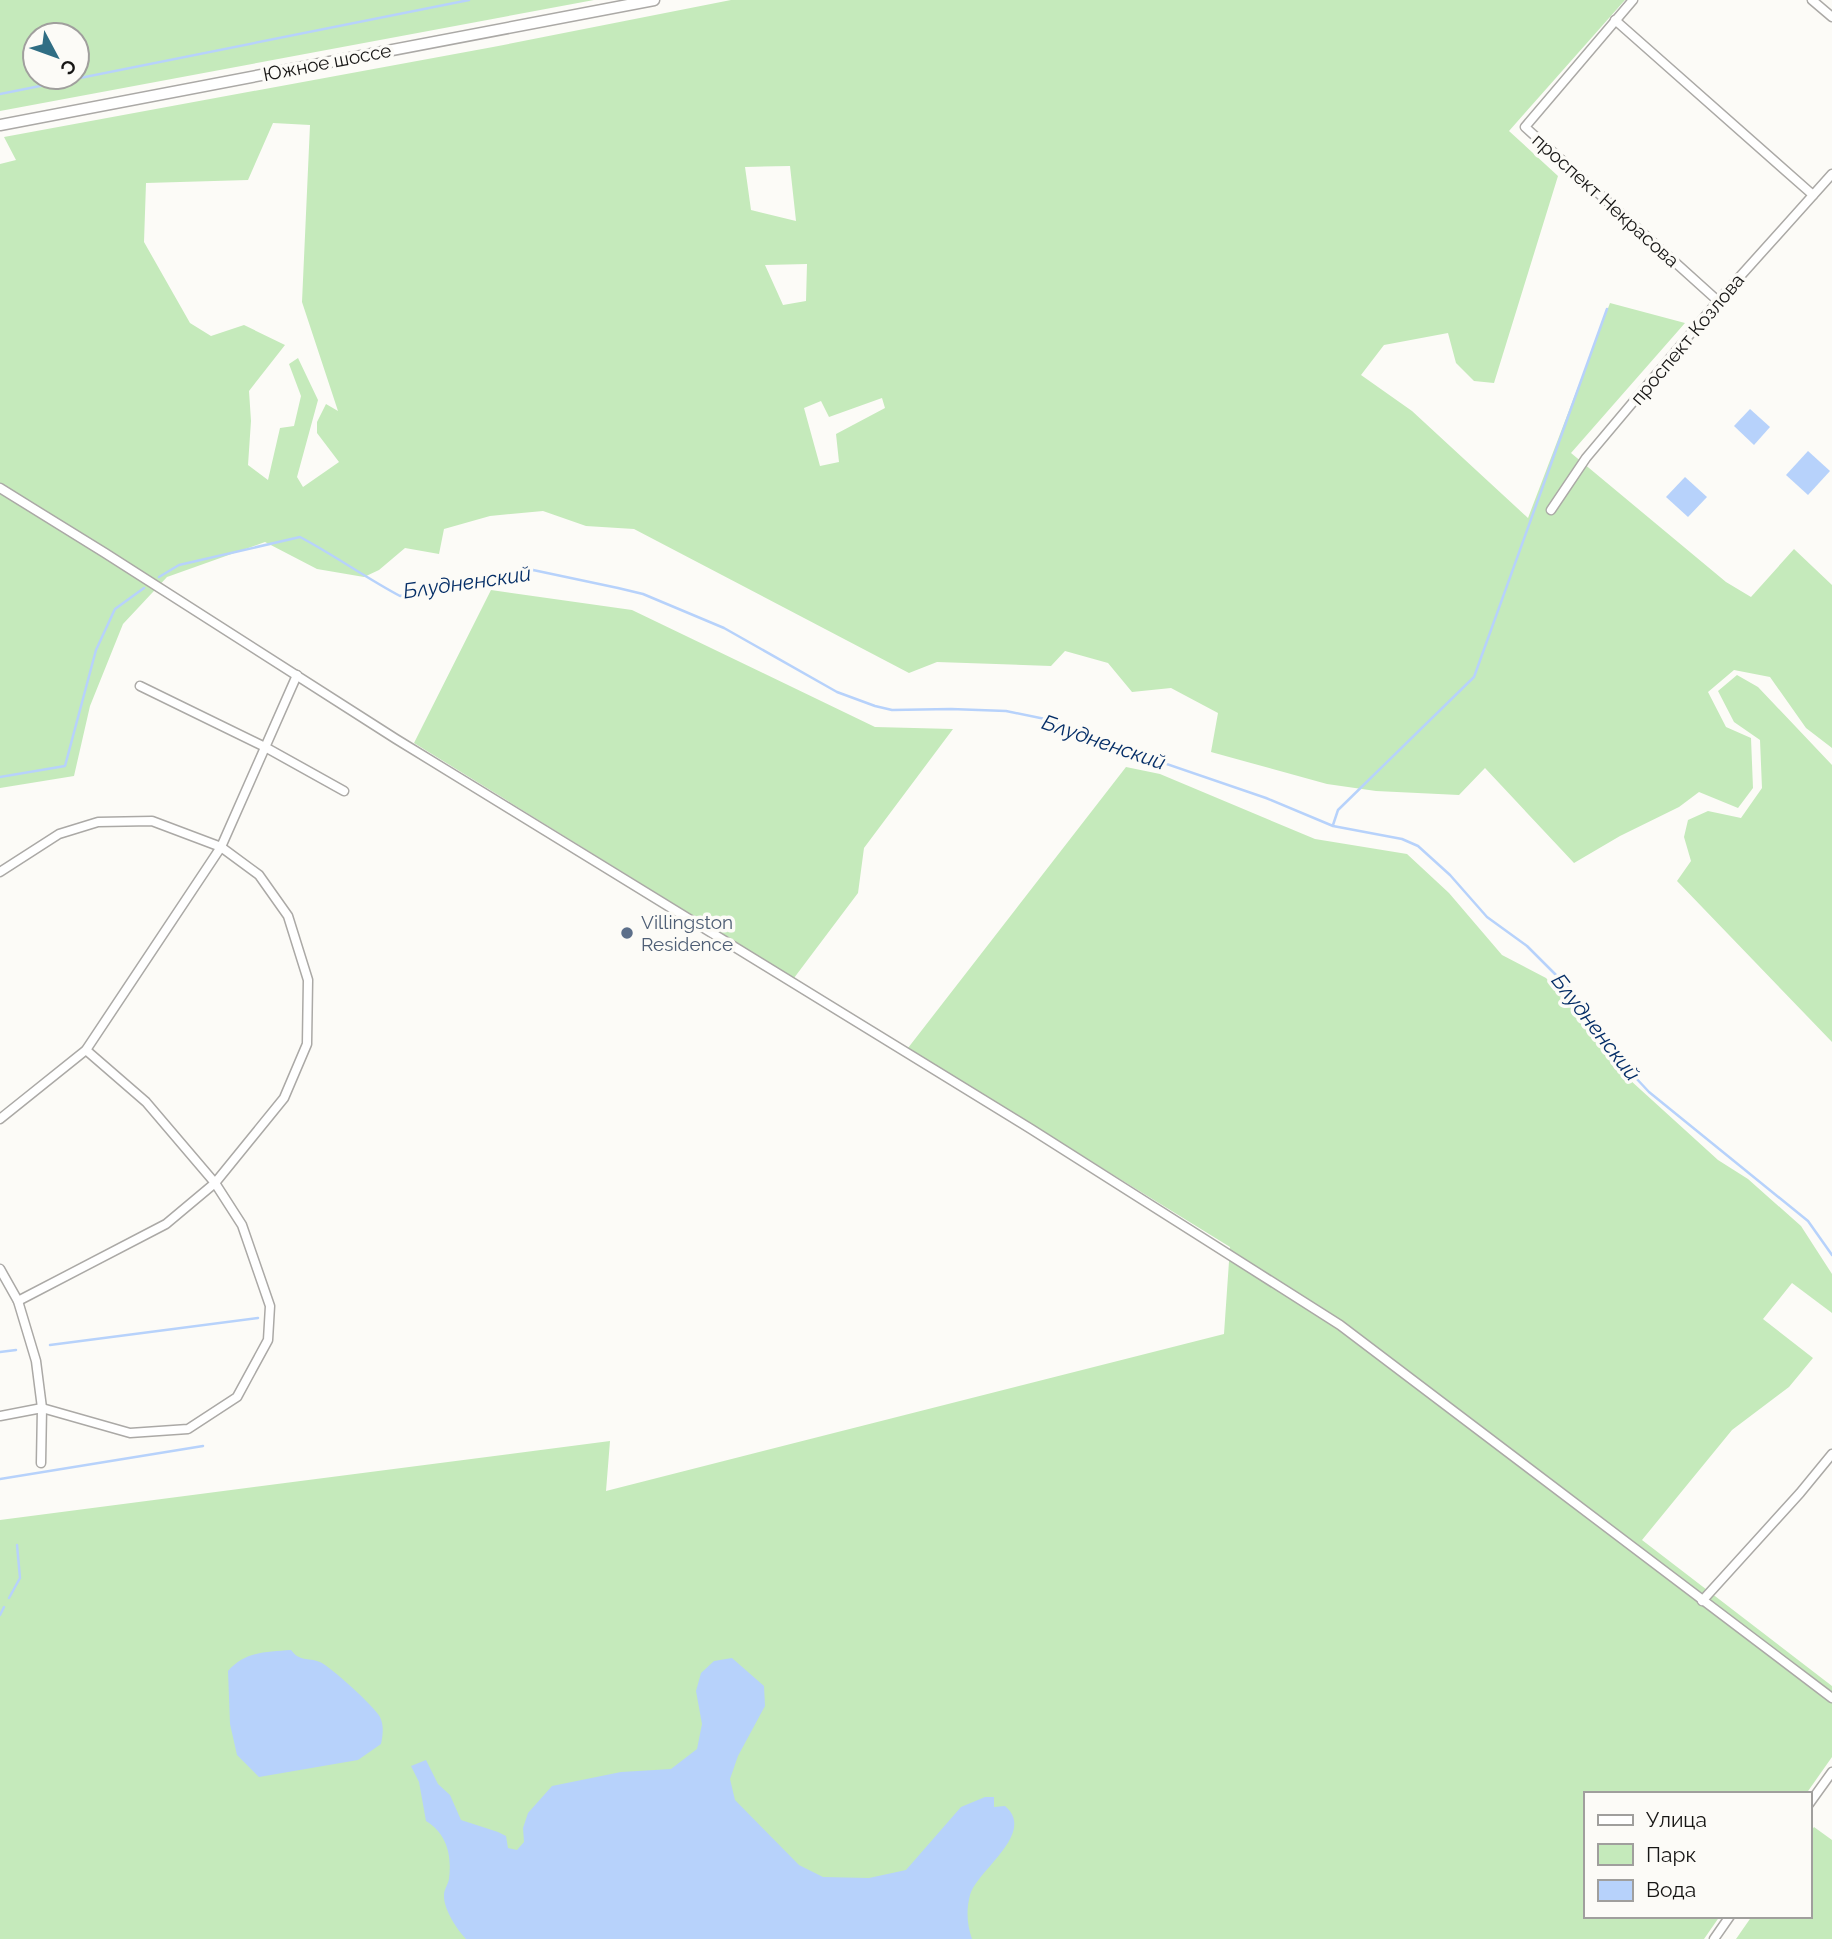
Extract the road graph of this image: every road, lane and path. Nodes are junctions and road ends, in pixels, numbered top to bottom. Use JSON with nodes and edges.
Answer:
{"nodes":[{"id":1,"x":654,"y":0,"type":"edge"},
{"id":2,"x":1633,"y":0,"type":"edge"},
{"id":3,"x":1812,"y":0,"type":"edge"},
{"id":4,"x":1832,"y":17,"type":"edge"},
{"id":5,"x":1615,"y":20,"type":"junction"},
{"id":6,"x":0,"y":125,"type":"edge"},
{"id":7,"x":1832,"y":174,"type":"edge"},
{"id":8,"x":1813,"y":195,"type":"junction"},
{"id":9,"x":1718,"y":301,"type":"junction"},
{"id":10,"x":0,"y":488,"type":"edge"},
{"id":11,"x":1551,"y":510,"type":"dead end"},
{"id":12,"x":297,"y":675,"type":"junction"},
{"id":13,"x":140,"y":685,"type":"dead end"},
{"id":14,"x":265,"y":747,"type":"junction"},
{"id":15,"x":344,"y":791,"type":"dead end"},
{"id":16,"x":221,"y":847,"type":"junction"},
{"id":17,"x":0,"y":872,"type":"edge"},
{"id":18,"x":86,"y":1050,"type":"junction"},
{"id":19,"x":0,"y":1119,"type":"edge"},
{"id":20,"x":215,"y":1183,"type":"junction"},
{"id":21,"x":0,"y":1269,"type":"edge"},
{"id":22,"x":18,"y":1301,"type":"junction"},
{"id":23,"x":42,"y":1408,"type":"junction"},
{"id":24,"x":0,"y":1416,"type":"edge"},
{"id":25,"x":1832,"y":1454,"type":"edge"},
{"id":26,"x":41,"y":1463,"type":"dead end"},
{"id":27,"x":1702,"y":1601,"type":"junction"},
{"id":28,"x":1832,"y":1698,"type":"edge"},
{"id":29,"x":1832,"y":1772,"type":"edge"},
{"id":30,"x":1811,"y":1801,"type":"edge"},
{"id":31,"x":1729,"y":1918,"type":"edge"},
{"id":32,"x":1714,"y":1939,"type":"edge"}],
"edges":[{"from":1,"to":6,"type":"street","name":"Южное шоссе"},
{"from":2,"to":5,"type":"street","name":"проспект Некрасова"},
{"from":3,"to":4,"type":"street"},
{"from":5,"to":8,"type":"street"},
{"from":5,"to":9,"type":"street","name":"проспект Некрасова"},
{"from":7,"to":8,"type":"street","name":"проспект Козлова"},
{"from":8,"to":9,"type":"street","name":"проспект Козлова"},
{"from":9,"to":11,"type":"street","name":"проспект Козлова"},
{"from":10,"to":12,"type":"street"},
{"from":12,"to":14,"type":"street"},
{"from":12,"to":27,"type":"street"},
{"from":13,"to":14,"type":"street"},
{"from":14,"to":15,"type":"street"},
{"from":14,"to":16,"type":"street"},
{"from":16,"to":17,"type":"street"},
{"from":16,"to":18,"type":"street"},
{"from":16,"to":20,"type":"street"},
{"from":18,"to":19,"type":"street"},
{"from":18,"to":20,"type":"street"},
{"from":20,"to":22,"type":"street"},
{"from":20,"to":23,"type":"street"},
{"from":21,"to":22,"type":"street"},
{"from":22,"to":23,"type":"street"},
{"from":23,"to":24,"type":"street"},
{"from":23,"to":26,"type":"street"},
{"from":25,"to":27,"type":"street"},
{"from":27,"to":28,"type":"street"},
{"from":29,"to":30,"type":"street"},
{"from":31,"to":32,"type":"street"}]}
